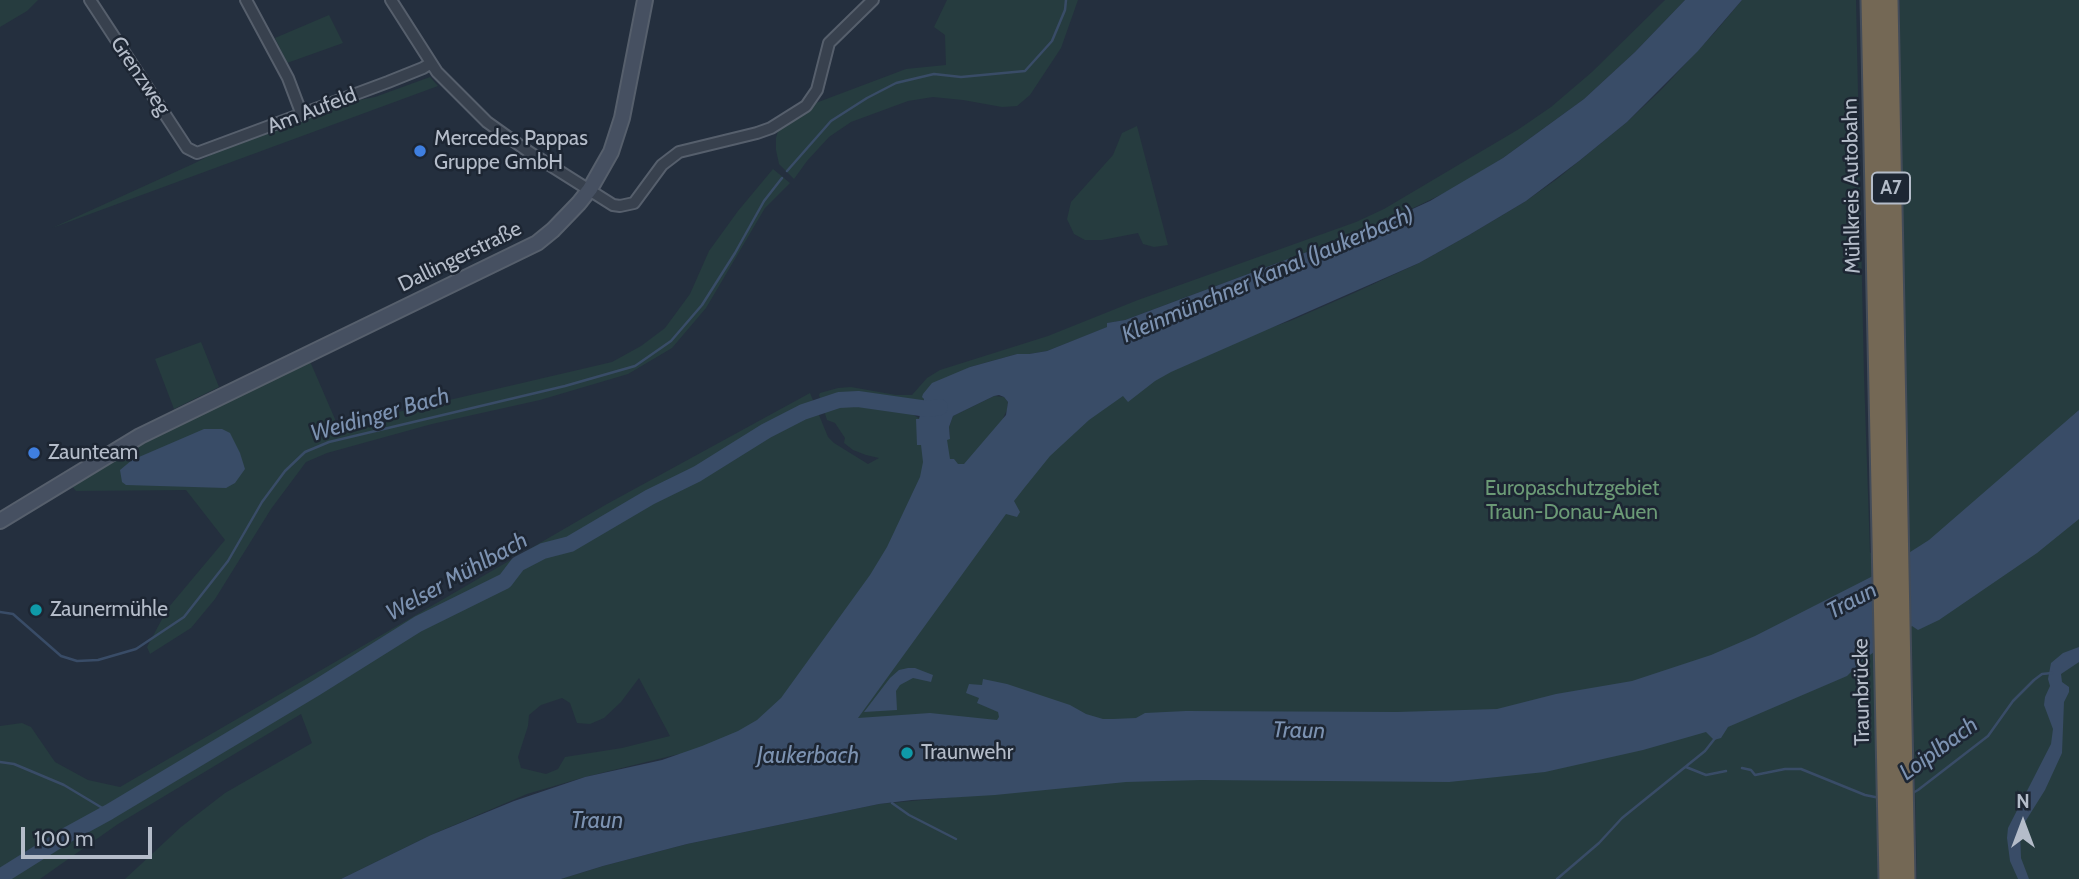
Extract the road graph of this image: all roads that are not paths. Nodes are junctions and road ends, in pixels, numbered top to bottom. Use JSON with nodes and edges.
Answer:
{"nodes":[{"id":1,"x":90,"y":0,"type":"edge"},
{"id":2,"x":246,"y":0,"type":"edge"},
{"id":3,"x":391,"y":0,"type":"edge"},
{"id":4,"x":646,"y":0,"type":"edge"},
{"id":5,"x":873,"y":0,"type":"edge"},
{"id":6,"x":1871,"y":0,"type":"edge"},
{"id":7,"x":1888,"y":0,"type":"edge"},
{"id":8,"x":431,"y":63,"type":"junction"},
{"id":9,"x":302,"y":115,"type":"junction"},
{"id":10,"x":191,"y":152,"type":"joint"},
{"id":11,"x":590,"y":189,"type":"junction"},
{"id":12,"x":1886,"y":366,"type":"junction"},
{"id":13,"x":0,"y":521,"type":"edge"},
{"id":14,"x":1897,"y":875,"type":"edge"}],
"edges":[{"from":1,"to":10,"type":"street","name":"Grenzweg"},
{"from":2,"to":9,"type":"street"},
{"from":3,"to":8,"type":"street"},
{"from":4,"to":11,"type":"street","name":"Dallingerstraße"},
{"from":5,"to":11,"type":"street"},
{"from":6,"to":12,"type":"highway","name":"Mühlkreis Autobahn","number":"A7"},
{"from":7,"to":12,"type":"highway","name":"Mühlkreis Autobahn","number":"A7"},
{"from":8,"to":9,"type":"street","name":"Am Aufeld"},
{"from":8,"to":11,"type":"street"},
{"from":9,"to":10,"type":"street","name":"Am Aufeld"},
{"from":11,"to":13,"type":"street","name":"Dallingerstraße"},
{"from":12,"to":14,"type":"highway","name":"Traunbrücke","number":"A7"}]}
